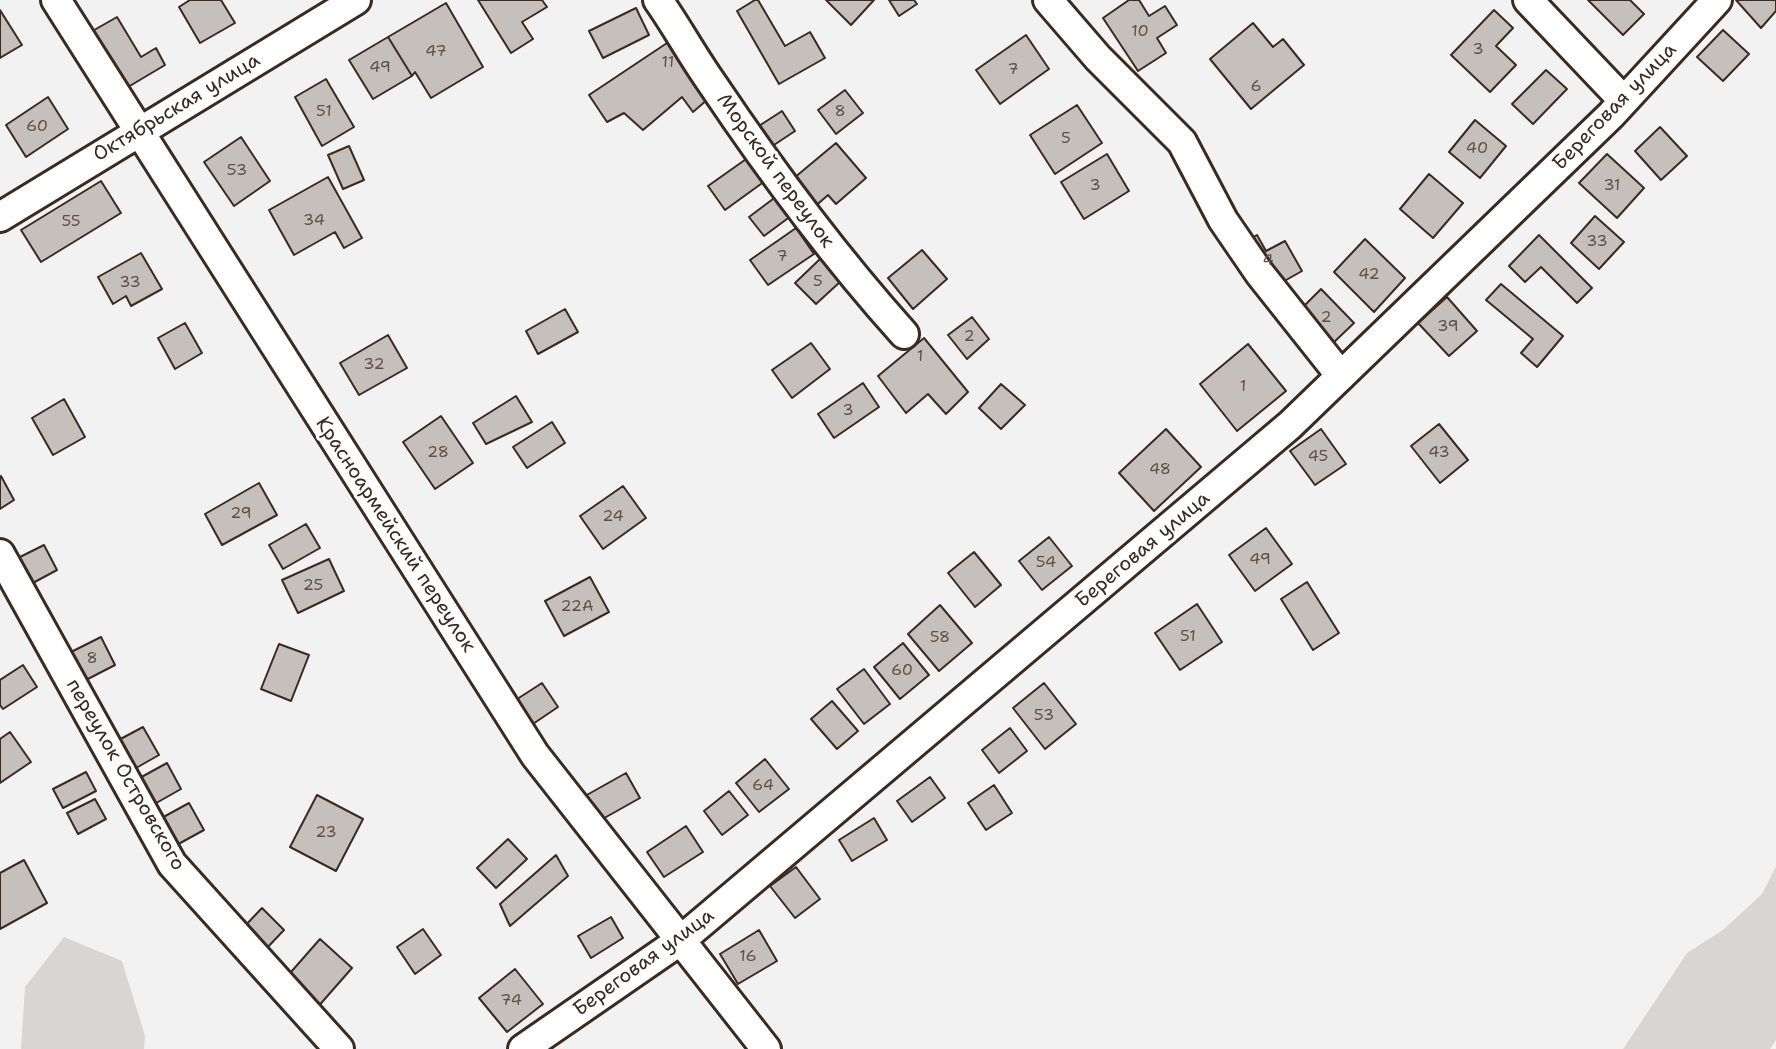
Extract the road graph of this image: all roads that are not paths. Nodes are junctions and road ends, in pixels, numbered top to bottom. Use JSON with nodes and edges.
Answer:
{"nodes":[{"id":1,"x":56,"y":0,"type":"edge"},
{"id":2,"x":356,"y":0,"type":"edge"},
{"id":3,"x":658,"y":0,"type":"edge"},
{"id":4,"x":1048,"y":0,"type":"edge"},
{"id":5,"x":1528,"y":0,"type":"edge"},
{"id":6,"x":1717,"y":0,"type":"edge"},
{"id":7,"x":1624,"y":101,"type":"junction"},
{"id":8,"x":138,"y":132,"type":"junction"},
{"id":9,"x":0,"y":217,"type":"edge"},
{"id":10,"x":904,"y":334,"type":"dead end"},
{"id":11,"x":1341,"y":376,"type":"junction"},
{"id":12,"x":0,"y":554,"type":"edge"},
{"id":13,"x":681,"y":940,"type":"junction"},
{"id":14,"x":339,"y":1049,"type":"edge"},
{"id":15,"x":523,"y":1049,"type":"edge"},
{"id":16,"x":766,"y":1049,"type":"edge"}],
"edges":[{"from":1,"to":8,"type":"street","name":"Красноармейский переулок"},
{"from":2,"to":8,"type":"street","name":"Октябрьская улица"},
{"from":3,"to":10,"type":"street","name":"Морской переулок"},
{"from":4,"to":11,"type":"street"},
{"from":5,"to":7,"type":"street"},
{"from":6,"to":7,"type":"street","name":"Береговая улица"},
{"from":7,"to":11,"type":"street","name":"Береговая улица"},
{"from":8,"to":9,"type":"street","name":"Октябрьская улица"},
{"from":8,"to":13,"type":"street","name":"Красноармейский переулок"},
{"from":11,"to":13,"type":"street","name":"Береговая улица"},
{"from":12,"to":14,"type":"street","name":"переулок Островского"},
{"from":13,"to":15,"type":"street","name":"Береговая улица"},
{"from":13,"to":16,"type":"street","name":"Красноармейский переулок"}]}
